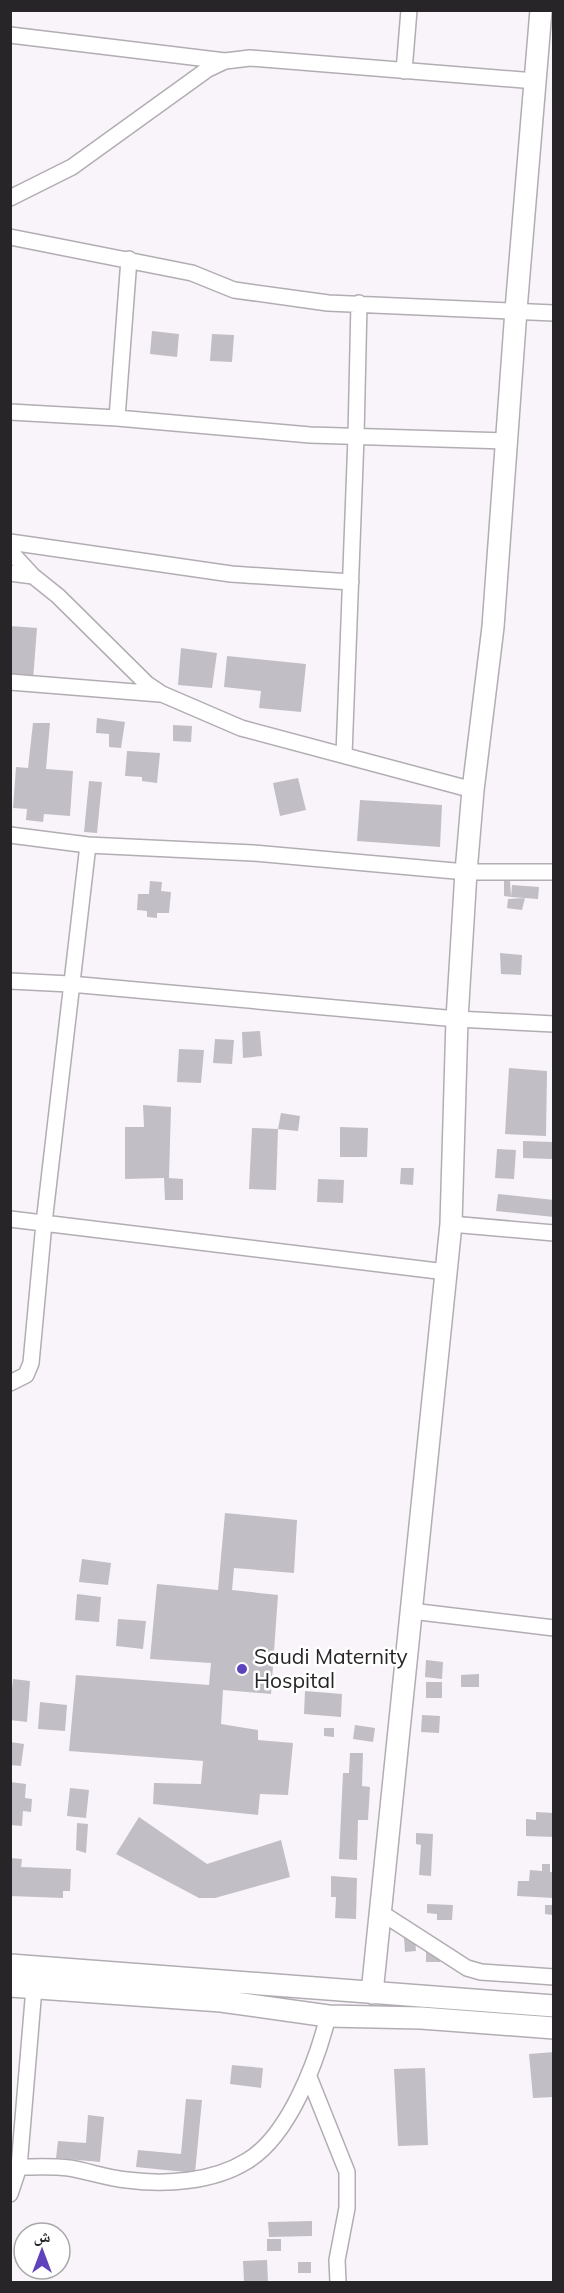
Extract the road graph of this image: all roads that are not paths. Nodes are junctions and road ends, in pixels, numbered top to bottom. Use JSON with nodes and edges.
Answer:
{"nodes":[{"id":1,"x":409,"y":10,"type":"edge"},
{"id":2,"x":541,"y":10,"type":"edge"},
{"id":3,"x":10,"y":35,"type":"edge"},
{"id":4,"x":225,"y":61,"type":"junction"},
{"id":5,"x":404,"y":71,"type":"junction"},
{"id":6,"x":535,"y":81,"type":"junction"},
{"id":7,"x":10,"y":198,"type":"edge"},
{"id":8,"x":10,"y":237,"type":"edge"},
{"id":9,"x":129,"y":259,"type":"junction"},
{"id":10,"x":359,"y":303,"type":"junction"},
{"id":11,"x":516,"y":310,"type":"junction"},
{"id":12,"x":554,"y":313,"type":"edge"},
{"id":13,"x":10,"y":412,"type":"edge"},
{"id":14,"x":117,"y":418,"type":"junction"},
{"id":15,"x":356,"y":437,"type":"junction"},
{"id":16,"x":506,"y":441,"type":"junction"},
{"id":17,"x":10,"y":542,"type":"edge"},
{"id":18,"x":10,"y":551,"type":"edge"},
{"id":19,"x":10,"y":573,"type":"edge"},
{"id":20,"x":33,"y":576,"type":"junction"},
{"id":21,"x":351,"y":582,"type":"junction"},
{"id":22,"x":10,"y":682,"type":"edge"},
{"id":23,"x":162,"y":694,"type":"junction"},
{"id":24,"x":344,"y":755,"type":"junction"},
{"id":25,"x":473,"y":790,"type":"junction"},
{"id":26,"x":10,"y":835,"type":"edge"},
{"id":27,"x":88,"y":845,"type":"junction"},
{"id":28,"x":466,"y":872,"type":"junction"},
{"id":29,"x":554,"y":872,"type":"edge"},
{"id":30,"x":10,"y":981,"type":"edge"},
{"id":31,"x":70,"y":984,"type":"junction"},
{"id":32,"x":457,"y":1019,"type":"junction"},
{"id":33,"x":554,"y":1024,"type":"edge"},
{"id":34,"x":10,"y":1219,"type":"edge"},
{"id":35,"x":44,"y":1222,"type":"junction"},
{"id":36,"x":451,"y":1224,"type":"junction"},
{"id":37,"x":554,"y":1233,"type":"edge"},
{"id":38,"x":446,"y":1272,"type":"junction"},
{"id":39,"x":10,"y":1383,"type":"edge"},
{"id":40,"x":411,"y":1611,"type":"junction"},
{"id":41,"x":554,"y":1628,"type":"edge"},
{"id":42,"x":380,"y":1912,"type":"junction"},
{"id":43,"x":10,"y":1965,"type":"edge"},
{"id":44,"x":554,"y":1977,"type":"edge"},
{"id":45,"x":10,"y":1986,"type":"edge"},
{"id":46,"x":34,"y":1988,"type":"junction"},
{"id":47,"x":222,"y":1991,"type":"junction"},
{"id":48,"x":372,"y":1993,"type":"junction"},
{"id":49,"x":554,"y":2006,"type":"edge"},
{"id":50,"x":328,"y":2016,"type":"junction"},
{"id":51,"x":554,"y":2028,"type":"edge"},
{"id":52,"x":309,"y":2077,"type":"junction"},
{"id":53,"x":19,"y":2167,"type":"junction"},
{"id":54,"x":10,"y":2194,"type":"edge"},
{"id":55,"x":338,"y":2283,"type":"edge"}],
"edges":[{"from":1,"to":5,"type":"street"},
{"from":2,"to":6,"type":"street"},
{"from":3,"to":4,"type":"street"},
{"from":4,"to":5,"type":"street"},
{"from":4,"to":7,"type":"street"},
{"from":5,"to":6,"type":"street"},
{"from":6,"to":11,"type":"street"},
{"from":8,"to":9,"type":"street"},
{"from":9,"to":10,"type":"street"},
{"from":9,"to":14,"type":"street"},
{"from":10,"to":11,"type":"street"},
{"from":10,"to":15,"type":"street"},
{"from":11,"to":12,"type":"street"},
{"from":11,"to":16,"type":"street"},
{"from":13,"to":14,"type":"street"},
{"from":14,"to":15,"type":"street"},
{"from":15,"to":16,"type":"street"},
{"from":15,"to":21,"type":"street"},
{"from":16,"to":25,"type":"street"},
{"from":17,"to":21,"type":"street"},
{"from":18,"to":20,"type":"street"},
{"from":19,"to":20,"type":"street"},
{"from":20,"to":23,"type":"street"},
{"from":21,"to":24,"type":"street"},
{"from":22,"to":23,"type":"street"},
{"from":23,"to":24,"type":"street"},
{"from":24,"to":25,"type":"street"},
{"from":25,"to":28,"type":"street"},
{"from":26,"to":27,"type":"street"},
{"from":27,"to":28,"type":"street"},
{"from":27,"to":31,"type":"street"},
{"from":28,"to":29,"type":"street"},
{"from":28,"to":32,"type":"street"},
{"from":30,"to":31,"type":"street"},
{"from":31,"to":32,"type":"street"},
{"from":31,"to":35,"type":"street"},
{"from":32,"to":33,"type":"street"},
{"from":32,"to":36,"type":"street"},
{"from":34,"to":35,"type":"street"},
{"from":35,"to":38,"type":"street"},
{"from":35,"to":39,"type":"street"},
{"from":36,"to":37,"type":"street"},
{"from":36,"to":38,"type":"street"},
{"from":38,"to":40,"type":"street"},
{"from":40,"to":41,"type":"street"},
{"from":40,"to":42,"type":"street"},
{"from":42,"to":44,"type":"street"},
{"from":42,"to":48,"type":"street"},
{"from":43,"to":47,"type":"street"},
{"from":45,"to":46,"type":"street"},
{"from":46,"to":47,"type":"street"},
{"from":46,"to":53,"type":"street"},
{"from":47,"to":48,"type":"street"},
{"from":47,"to":50,"type":"street"},
{"from":48,"to":49,"type":"street"},
{"from":50,"to":51,"type":"street"},
{"from":50,"to":52,"type":"street"},
{"from":52,"to":53,"type":"street"},
{"from":52,"to":55,"type":"street"},
{"from":53,"to":54,"type":"street"}]}
